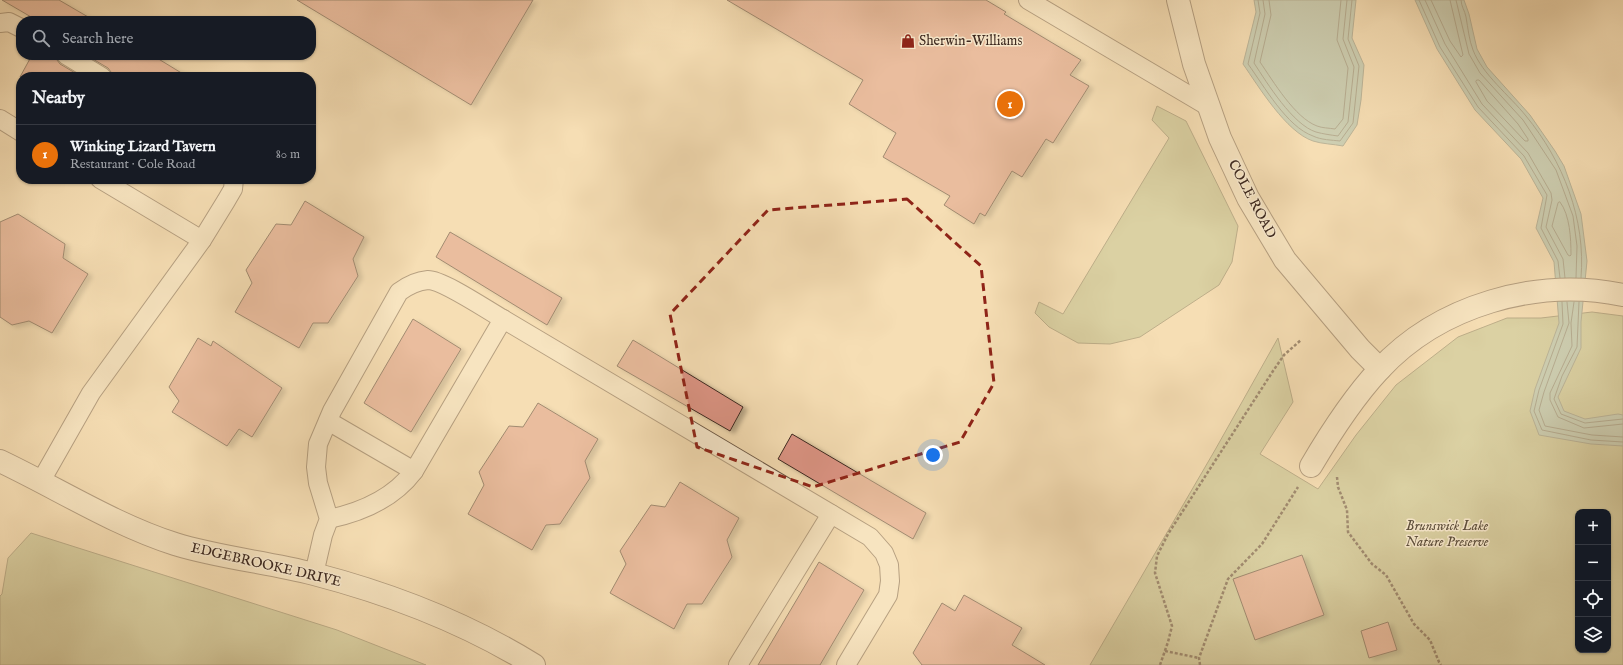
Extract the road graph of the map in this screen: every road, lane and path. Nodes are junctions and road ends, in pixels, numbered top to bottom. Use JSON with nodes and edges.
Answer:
{"nodes":[{"id":1,"x":1028,"y":0,"type":"edge"},
{"id":2,"x":1178,"y":0,"type":"edge"},
{"id":3,"x":0,"y":23,"type":"edge"},
{"id":4,"x":16,"y":26,"type":"edge"},
{"id":5,"x":74,"y":60,"type":"edge"},
{"id":6,"x":94,"y":72,"type":"edge"},
{"id":7,"x":1209,"y":107,"type":"junction"},
{"id":8,"x":0,"y":119,"type":"edge"},
{"id":9,"x":16,"y":129,"type":"edge"},
{"id":10,"x":108,"y":184,"type":"edge"},
{"id":11,"x":234,"y":184,"type":"edge"},
{"id":12,"x":202,"y":240,"type":"junction"},
{"id":13,"x":1623,"y":295,"type":"edge"},
{"id":14,"x":502,"y":319,"type":"junction"},
{"id":15,"x":1301,"y":340,"type":"dead end"},
{"id":16,"x":1380,"y":369,"type":"junction"},
{"id":17,"x":328,"y":421,"type":"junction"},
{"id":18,"x":0,"y":461,"type":"edge"},
{"id":19,"x":1311,"y":466,"type":"junction"},
{"id":20,"x":414,"y":471,"type":"junction"},
{"id":21,"x":41,"y":481,"type":"junction"},
{"id":22,"x":831,"y":514,"type":"junction"},
{"id":23,"x":329,"y":519,"type":"junction"},
{"id":24,"x":314,"y":574,"type":"junction"},
{"id":25,"x":1165,"y":651,"type":"junction"},
{"id":26,"x":1199,"y":658,"type":"junction"},
{"id":27,"x":534,"y":665,"type":"edge"},
{"id":28,"x":738,"y":665,"type":"edge"},
{"id":29,"x":846,"y":665,"type":"edge"},
{"id":30,"x":1160,"y":665,"type":"edge"},
{"id":31,"x":1200,"y":665,"type":"edge"},
{"id":32,"x":1441,"y":665,"type":"edge"}],
"edges":[{"from":1,"to":7,"type":"lane"},
{"from":2,"to":7,"type":"street","name":"COLE ROAD"},
{"from":3,"to":4,"type":"lane"},
{"from":5,"to":6,"type":"lane"},
{"from":7,"to":16,"type":"street","name":"COLE ROAD"},
{"from":8,"to":9,"type":"lane"},
{"from":10,"to":12,"type":"lane"},
{"from":11,"to":12,"type":"lane"},
{"from":12,"to":21,"type":"lane"},
{"from":13,"to":16,"type":"street"},
{"from":14,"to":17,"type":"lane"},
{"from":14,"to":20,"type":"lane"},
{"from":14,"to":22,"type":"lane"},
{"from":15,"to":25,"type":"path"},
{"from":16,"to":19,"type":"street"},
{"from":17,"to":20,"type":"lane"},
{"from":17,"to":23,"type":"lane"},
{"from":18,"to":21,"type":"street","name":"EDGEBROOKE DRIVE"},
{"from":19,"to":26,"type":"path"},
{"from":19,"to":32,"type":"path"},
{"from":20,"to":23,"type":"lane"},
{"from":21,"to":24,"type":"street","name":"EDGEBROOKE DRIVE"},
{"from":22,"to":28,"type":"lane"},
{"from":22,"to":29,"type":"lane"},
{"from":23,"to":24,"type":"lane"},
{"from":24,"to":27,"type":"street","name":"EDGEBROOKE DRIVE"},
{"from":25,"to":26,"type":"path"},
{"from":25,"to":30,"type":"path"},
{"from":26,"to":31,"type":"path"}]}
